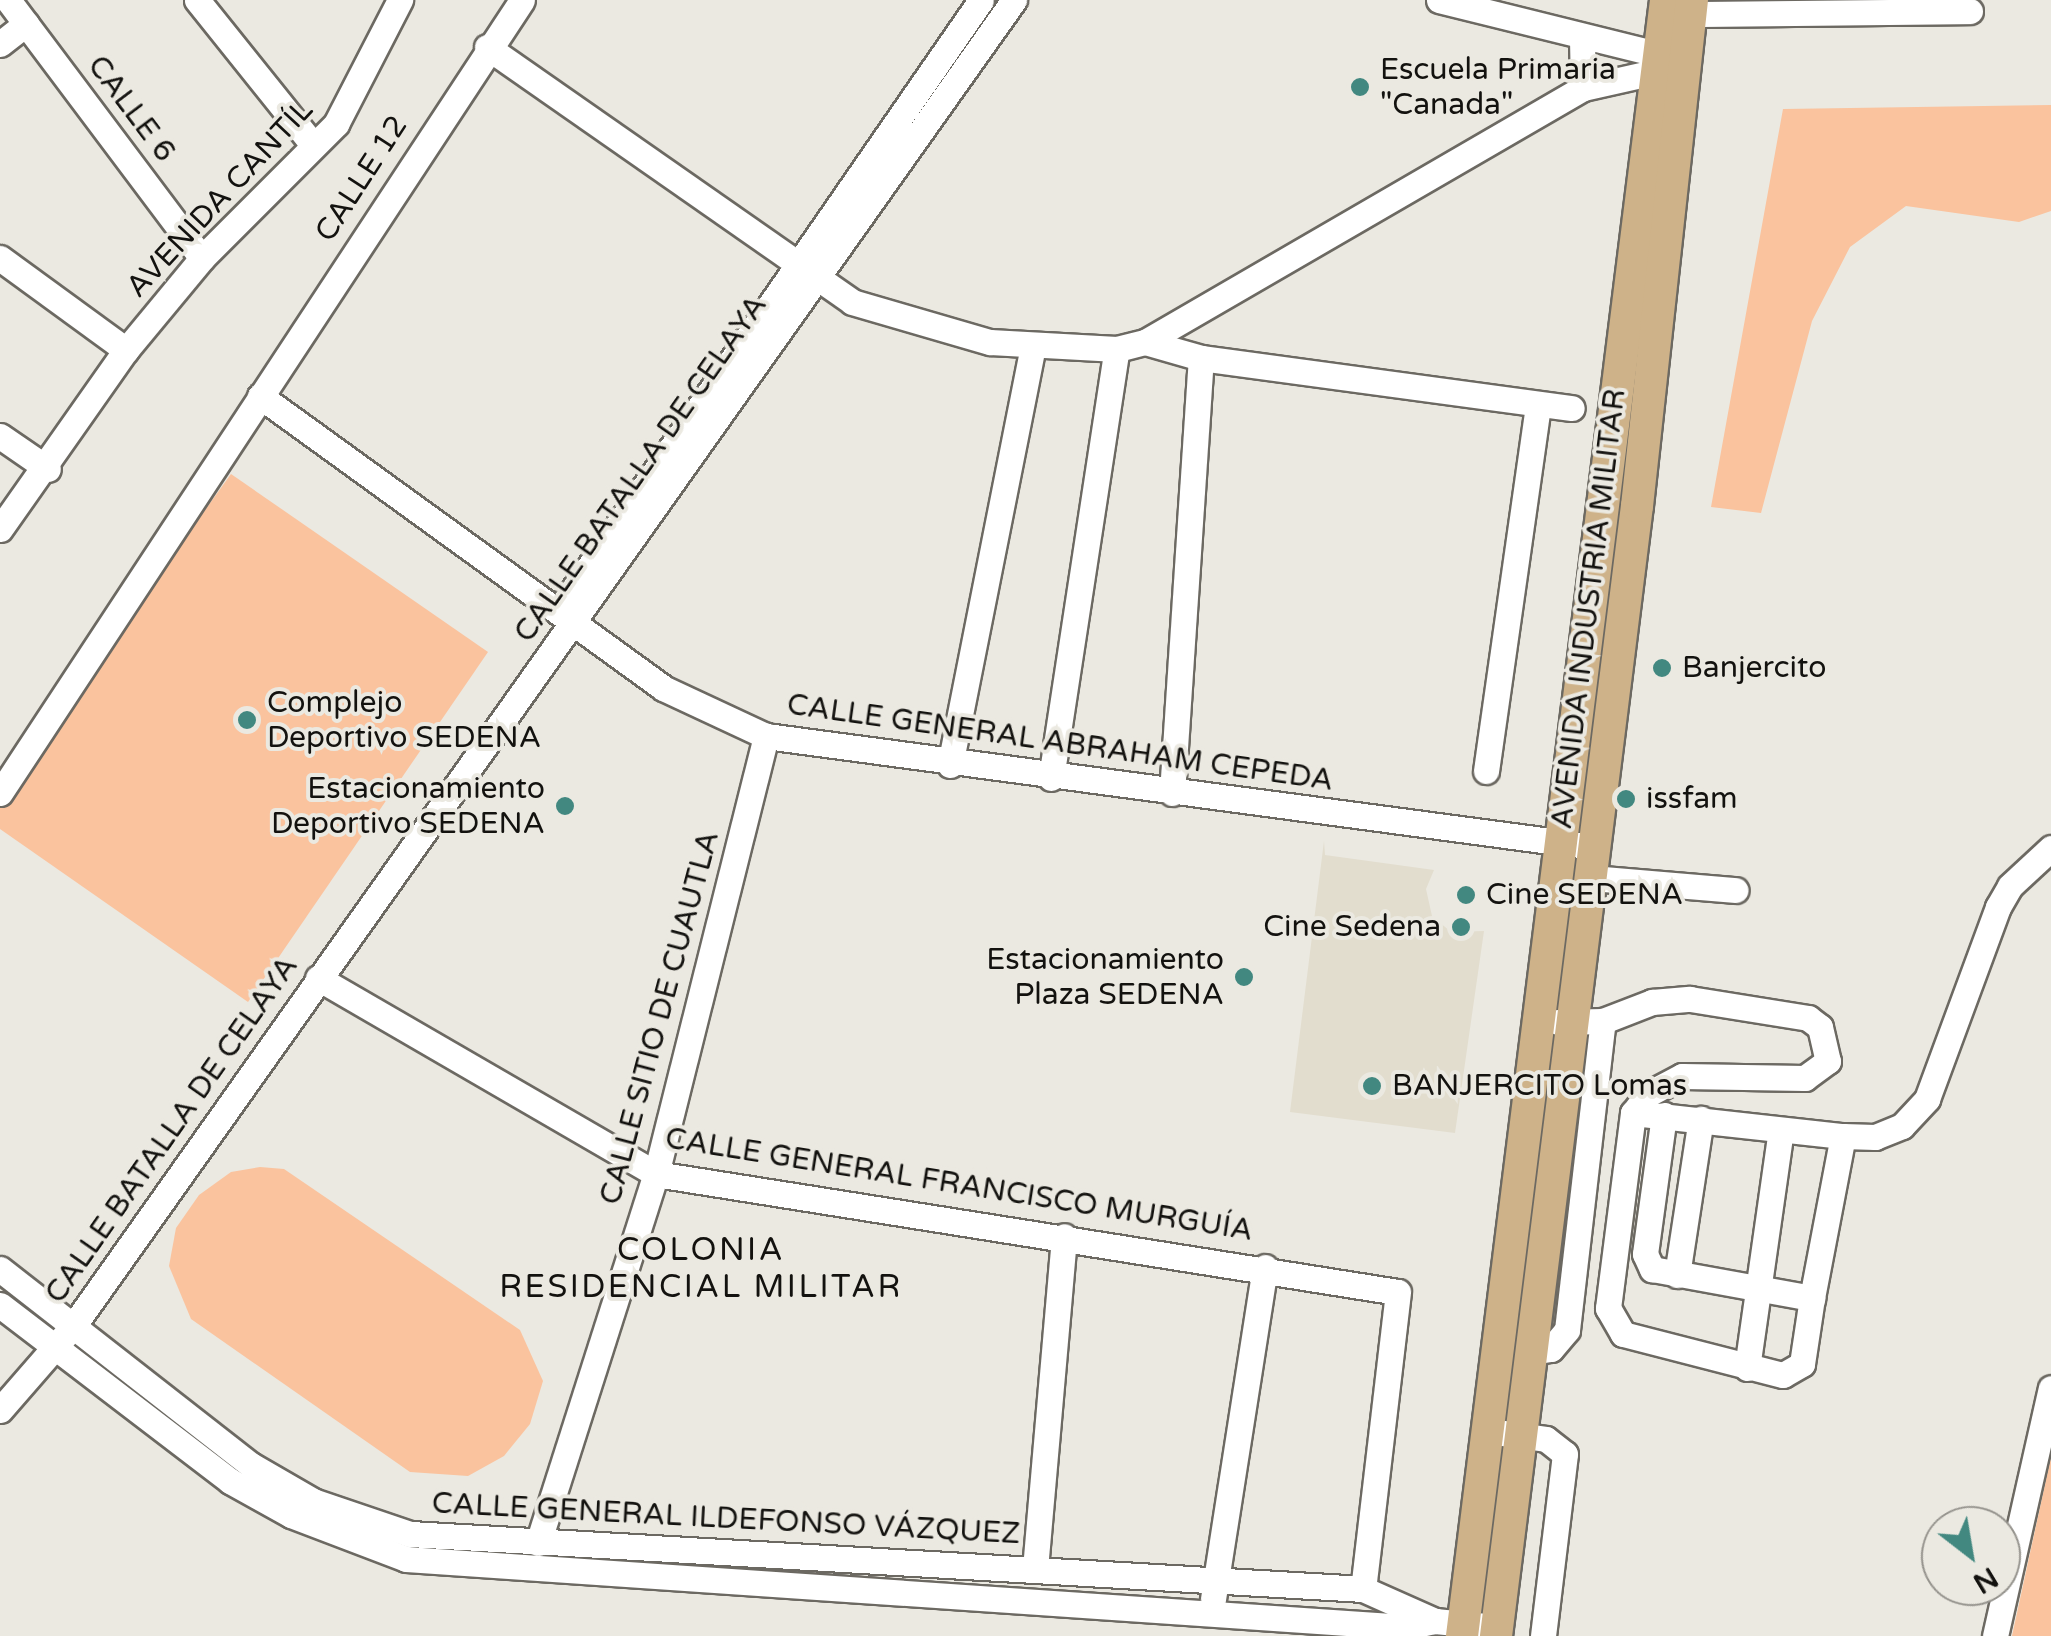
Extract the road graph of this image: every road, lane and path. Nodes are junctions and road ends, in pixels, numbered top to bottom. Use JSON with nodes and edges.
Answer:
{"nodes":[{"id":1,"x":8,"y":0,"type":"edge"},
{"id":2,"x":197,"y":0,"type":"edge"},
{"id":3,"x":522,"y":0,"type":"edge"},
{"id":4,"x":981,"y":0,"type":"edge"},
{"id":5,"x":1014,"y":0,"type":"edge"},
{"id":6,"x":1439,"y":0,"type":"edge"},
{"id":7,"x":390,"y":5,"type":"edge"},
{"id":8,"x":1683,"y":5,"type":"edge"},
{"id":9,"x":1884,"y":6,"type":"edge"},
{"id":10,"x":1970,"y":10,"type":"dead end"},
{"id":11,"x":26,"y":24,"type":"junction"},
{"id":12,"x":1591,"y":41,"type":"junction"},
{"id":13,"x":0,"y":44,"type":"edge"},
{"id":14,"x":487,"y":47,"type":"junction"},
{"id":15,"x":1654,"y":64,"type":"junction"},
{"id":16,"x":1688,"y":68,"type":"junction"},
{"id":17,"x":1583,"y":88,"type":"junction"},
{"id":18,"x":313,"y":146,"type":"junction"},
{"id":19,"x":0,"y":258,"type":"edge"},
{"id":20,"x":202,"y":258,"type":"junction"},
{"id":21,"x":808,"y":271,"type":"junction"},
{"id":22,"x":1145,"y":342,"type":"junction"},
{"id":23,"x":1033,"y":346,"type":"junction"},
{"id":24,"x":1117,"y":349,"type":"junction"},
{"id":25,"x":126,"y":350,"type":"junction"},
{"id":26,"x":1202,"y":358,"type":"junction"},
{"id":27,"x":260,"y":396,"type":"junction"},
{"id":28,"x":1538,"y":405,"type":"junction"},
{"id":29,"x":1572,"y":408,"type":"dead end"},
{"id":30,"x":0,"y":436,"type":"edge"},
{"id":31,"x":48,"y":469,"type":"junction"},
{"id":32,"x":0,"y":529,"type":"edge"},
{"id":33,"x":564,"y":619,"type":"junction"},
{"id":34,"x":766,"y":736,"type":"junction"},
{"id":35,"x":950,"y":765,"type":"junction"},
{"id":36,"x":1486,"y":771,"type":"dead end"},
{"id":37,"x":1051,"y":778,"type":"junction"},
{"id":38,"x":0,"y":793,"type":"edge"},
{"id":39,"x":1172,"y":793,"type":"junction"},
{"id":40,"x":1560,"y":843,"type":"junction"},
{"id":41,"x":2051,"y":848,"type":"edge"},
{"id":42,"x":1594,"y":862,"type":"junction"},
{"id":43,"x":1736,"y":890,"type":"dead end"},
{"id":44,"x":318,"y":978,"type":"junction"},
{"id":45,"x":1538,"y":1020,"type":"junction"},
{"id":46,"x":1589,"y":1022,"type":"junction"},
{"id":47,"x":1633,"y":1113,"type":"junction"},
{"id":48,"x":1664,"y":1115,"type":"junction"},
{"id":49,"x":1701,"y":1119,"type":"junction"},
{"id":50,"x":1782,"y":1130,"type":"junction"},
{"id":51,"x":1843,"y":1136,"type":"junction"},
{"id":52,"x":656,"y":1174,"type":"junction"},
{"id":53,"x":1064,"y":1236,"type":"junction"},
{"id":54,"x":1265,"y":1267,"type":"junction"},
{"id":55,"x":0,"y":1269,"type":"edge"},
{"id":56,"x":1676,"y":1274,"type":"junction"},
{"id":57,"x":1756,"y":1288,"type":"junction"},
{"id":58,"x":1812,"y":1298,"type":"junction"},
{"id":59,"x":0,"y":1305,"type":"edge"},
{"id":60,"x":69,"y":1320,"type":"junction"},
{"id":61,"x":51,"y":1341,"type":"junction"},
{"id":62,"x":1747,"y":1368,"type":"junction"},
{"id":63,"x":0,"y":1386,"type":"edge"},
{"id":64,"x":2051,"y":1388,"type":"edge"},
{"id":65,"x":0,"y":1410,"type":"edge"},
{"id":66,"x":1488,"y":1432,"type":"junction"},
{"id":67,"x":1521,"y":1435,"type":"junction"},
{"id":68,"x":538,"y":1543,"type":"junction"},
{"id":69,"x":1035,"y":1569,"type":"junction"},
{"id":70,"x":1216,"y":1582,"type":"junction"},
{"id":71,"x":1363,"y":1589,"type":"junction"},
{"id":72,"x":1210,"y":1613,"type":"junction"},
{"id":73,"x":1406,"y":1616,"type":"junction"},
{"id":74,"x":1453,"y":1627,"type":"edge"},
{"id":75,"x":1496,"y":1632,"type":"edge"},
{"id":76,"x":1543,"y":1636,"type":"edge"},
{"id":77,"x":1995,"y":1636,"type":"edge"}],
"edges":[{"from":1,"to":11,"type":"street","name":"CALLE 6"},
{"from":2,"to":18,"type":"street"},
{"from":3,"to":14,"type":"street","name":"CALLE 12"},
{"from":4,"to":21,"type":"street","name":"CALLE BATALLA DE CELAYA"},
{"from":5,"to":21,"type":"street","name":"CALLE BATALLA DE CELAYA"},
{"from":6,"to":12,"type":"street"},
{"from":7,"to":18,"type":"street","name":"AVENIDA CANTÍL"},
{"from":8,"to":9,"type":"street"},
{"from":8,"to":15,"type":"main road","name":"AVENIDA INDUSTRIA MILITAR"},
{"from":8,"to":16,"type":"main road","name":"AVENIDA INDUSTRIA MILITAR"},
{"from":9,"to":10,"type":"street"},
{"from":11,"to":13,"type":"street"},
{"from":11,"to":20,"type":"street","name":"CALLE 6"},
{"from":12,"to":15,"type":"street"},
{"from":12,"to":17,"type":"street"},
{"from":14,"to":21,"type":"street"},
{"from":14,"to":27,"type":"street","name":"CALLE 12"},
{"from":15,"to":16,"type":"street"},
{"from":15,"to":17,"type":"street"},
{"from":15,"to":40,"type":"main road","name":"AVENIDA INDUSTRIA MILITAR"},
{"from":16,"to":42,"type":"main road","name":"AVENIDA INDUSTRIA MILITAR"},
{"from":17,"to":22,"type":"street"},
{"from":18,"to":20,"type":"street","name":"AVENIDA CANTÍL"},
{"from":19,"to":25,"type":"street"},
{"from":20,"to":25,"type":"street","name":"AVENIDA CANTÍL"},
{"from":21,"to":23,"type":"street"},
{"from":21,"to":33,"type":"street","name":"CALLE BATALLA DE CELAYA"},
{"from":22,"to":24,"type":"street"},
{"from":22,"to":26,"type":"street"},
{"from":23,"to":24,"type":"street"},
{"from":23,"to":35,"type":"street"},
{"from":24,"to":37,"type":"street"},
{"from":25,"to":31,"type":"street","name":"AVENIDA CANTÍL"},
{"from":26,"to":28,"type":"street"},
{"from":26,"to":39,"type":"street"},
{"from":27,"to":33,"type":"street","name":"CALLE GENERAL ABRAHAM CEPEDA"},
{"from":27,"to":38,"type":"street","name":"CALLE 12"},
{"from":28,"to":29,"type":"street"},
{"from":28,"to":36,"type":"street"},
{"from":30,"to":31,"type":"street"},
{"from":31,"to":32,"type":"street","name":"AVENIDA CANTÍL"},
{"from":33,"to":34,"type":"street","name":"CALLE GENERAL ABRAHAM CEPEDA"},
{"from":33,"to":44,"type":"street","name":"CALLE BATALLA DE CELAYA"},
{"from":33,"to":60,"type":"street","name":"CALLE BATALLA DE CELAYA"},
{"from":34,"to":35,"type":"street","name":"CALLE GENERAL ABRAHAM CEPEDA"},
{"from":34,"to":52,"type":"street","name":"CALLE SITIO DE CUAUTLA"},
{"from":35,"to":37,"type":"street","name":"CALLE GENERAL ABRAHAM CEPEDA"},
{"from":37,"to":39,"type":"street","name":"CALLE GENERAL ABRAHAM CEPEDA"},
{"from":39,"to":40,"type":"street","name":"CALLE GENERAL ABRAHAM CEPEDA"},
{"from":40,"to":42,"type":"street","name":"CALLE GENERAL ABRAHAM CEPEDA"},
{"from":40,"to":45,"type":"main road","name":"AVENIDA INDUSTRIA MILITAR"},
{"from":41,"to":51,"type":"street"},
{"from":42,"to":43,"type":"street","name":"CALLE GENERAL ABRAHAM CEPEDA"},
{"from":42,"to":46,"type":"main road","name":"AVENIDA INDUSTRIA MILITAR"},
{"from":44,"to":52,"type":"street","name":"CALLE GENERAL FRANCISCO MURGUÍA"},
{"from":44,"to":60,"type":"street","name":"CALLE BATALLA DE CELAYA"},
{"from":45,"to":46,"type":"street"},
{"from":45,"to":66,"type":"main road","name":"AVENIDA INDUSTRIA MILITAR"},
{"from":46,"to":47,"type":"street"},
{"from":46,"to":67,"type":"main road","name":"AVENIDA INDUSTRIA MILITAR"},
{"from":47,"to":48,"type":"street"},
{"from":47,"to":62,"type":"street"},
{"from":48,"to":49,"type":"street"},
{"from":48,"to":56,"type":"street"},
{"from":49,"to":50,"type":"street"},
{"from":49,"to":56,"type":"street"},
{"from":50,"to":51,"type":"street"},
{"from":50,"to":57,"type":"street"},
{"from":51,"to":58,"type":"street"},
{"from":52,"to":53,"type":"street","name":"CALLE GENERAL FRANCISCO MURGUÍA"},
{"from":52,"to":68,"type":"street","name":"CALLE SITIO DE CUAUTLA"},
{"from":53,"to":54,"type":"street","name":"CALLE GENERAL FRANCISCO MURGUÍA"},
{"from":53,"to":69,"type":"street"},
{"from":54,"to":70,"type":"street"},
{"from":54,"to":71,"type":"street","name":"CALLE GENERAL FRANCISCO MURGUÍA"},
{"from":55,"to":60,"type":"street","name":"CALLE GENERAL ILDEFONSO VÁZQUEZ"},
{"from":56,"to":57,"type":"street"},
{"from":57,"to":58,"type":"street"},
{"from":57,"to":62,"type":"street"},
{"from":58,"to":62,"type":"street"},
{"from":59,"to":61,"type":"street","name":"CALLE GENERAL ILDEFONSO VÁZQUEZ"},
{"from":60,"to":61,"type":"street","name":"CALLE BATALLA DE CELAYA"},
{"from":60,"to":68,"type":"street","name":"CALLE GENERAL ILDEFONSO VÁZQUEZ"},
{"from":61,"to":63,"type":"street","name":"CALLE BATALLA DE CELAYA"},
{"from":61,"to":65,"type":"street","name":"CALLE BATALLA DE CELAYA"},
{"from":61,"to":72,"type":"street","name":"CALLE GENERAL ILDEFONSO VÁZQUEZ"},
{"from":64,"to":77,"type":"street"},
{"from":66,"to":67,"type":"street"},
{"from":66,"to":74,"type":"main road","name":"AVENIDA INDUSTRIA MILITAR"},
{"from":67,"to":75,"type":"main road","name":"AVENIDA INDUSTRIA MILITAR"},
{"from":67,"to":76,"type":"street"},
{"from":68,"to":69,"type":"street","name":"CALLE GENERAL ILDEFONSO VÁZQUEZ"},
{"from":69,"to":70,"type":"street","name":"CALLE GENERAL ILDEFONSO VÁZQUEZ"},
{"from":70,"to":71,"type":"street","name":"CALLE GENERAL ILDEFONSO VÁZQUEZ"},
{"from":70,"to":72,"type":"street"},
{"from":71,"to":73,"type":"street","name":"CALLE GENERAL ILDEFONSO VÁZQUEZ"},
{"from":72,"to":73,"type":"street","name":"CALLE GENERAL ILDEFONSO VÁZQUEZ"},
{"from":73,"to":74,"type":"street","name":"CALLE GENERAL ILDEFONSO VÁZQUEZ"},
{"from":74,"to":75,"type":"street","name":"CALLE GENERAL ILDEFONSO VÁZQUEZ"}]}
